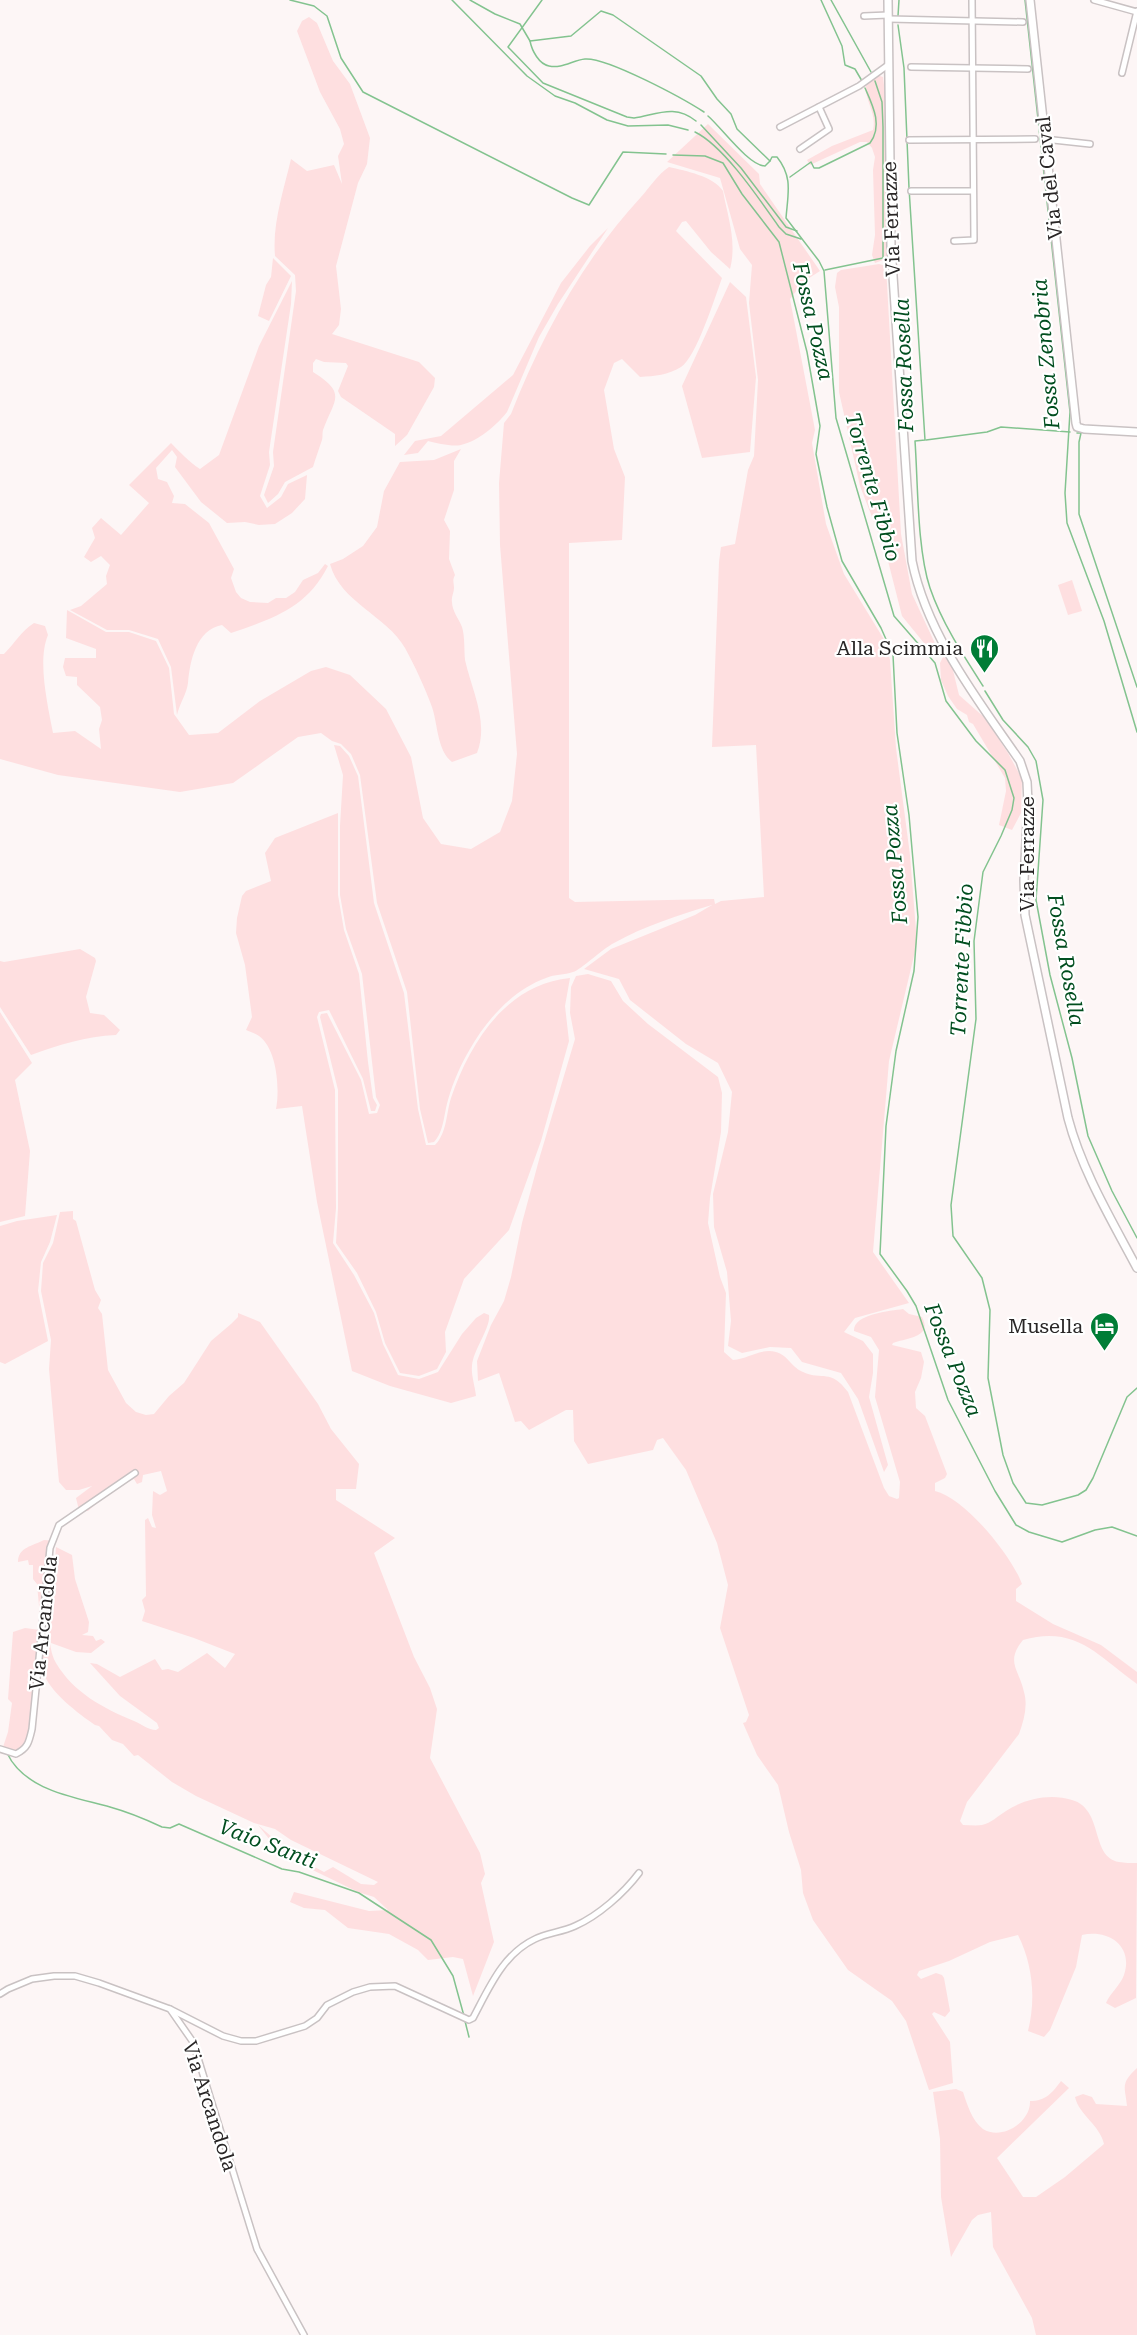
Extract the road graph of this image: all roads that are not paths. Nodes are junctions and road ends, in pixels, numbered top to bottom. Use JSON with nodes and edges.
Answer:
{"nodes":[{"id":1,"x":888,"y":0,"type":"edge"},
{"id":2,"x":972,"y":0,"type":"edge"},
{"id":3,"x":1030,"y":0,"type":"edge"},
{"id":4,"x":1094,"y":0,"type":"edge"},
{"id":5,"x":1137,"y":11,"type":"edge"},
{"id":6,"x":864,"y":16,"type":"dead end"},
{"id":7,"x":888,"y":17,"type":"junction"},
{"id":8,"x":972,"y":21,"type":"junction"},
{"id":9,"x":1023,"y":22,"type":"dead end"},
{"id":10,"x":888,"y":65,"type":"junction"},
{"id":11,"x":911,"y":67,"type":"dead end"},
{"id":12,"x":972,"y":68,"type":"junction"},
{"id":13,"x":1028,"y":69,"type":"dead end"},
{"id":14,"x":1122,"y":73,"type":"dead end"},
{"id":15,"x":819,"y":107,"type":"junction"},
{"id":16,"x":780,"y":127,"type":"dead end"},
{"id":17,"x":973,"y":139,"type":"junction"},
{"id":18,"x":1035,"y":139,"type":"dead end"},
{"id":19,"x":909,"y":140,"type":"dead end"},
{"id":20,"x":1044,"y":140,"type":"junction"},
{"id":21,"x":1090,"y":144,"type":"dead end"},
{"id":22,"x":800,"y":149,"type":"dead end"},
{"id":23,"x":973,"y":190,"type":"junction"},
{"id":24,"x":911,"y":191,"type":"dead end"},
{"id":25,"x":954,"y":241,"type":"dead end"},
{"id":26,"x":1137,"y":432,"type":"edge"},
{"id":27,"x":1137,"y":1268,"type":"edge"},
{"id":28,"x":135,"y":1473,"type":"dead end"},
{"id":29,"x":0,"y":1749,"type":"edge"},
{"id":30,"x":639,"y":1873,"type":"dead end"},
{"id":31,"x":0,"y":1994,"type":"edge"},
{"id":32,"x":170,"y":2009,"type":"junction"},
{"id":33,"x":304,"y":2335,"type":"edge"}],
"edges":[{"from":1,"to":7,"type":"street","name":"Via Ferrazze"},
{"from":2,"to":8,"type":"street"},
{"from":3,"to":20,"type":"street","name":"Via del Caval"},
{"from":4,"to":5,"type":"street"},
{"from":5,"to":14,"type":"street"},
{"from":6,"to":7,"type":"street"},
{"from":7,"to":8,"type":"street"},
{"from":7,"to":10,"type":"street","name":"Via Ferrazze"},
{"from":8,"to":9,"type":"street"},
{"from":8,"to":12,"type":"street"},
{"from":10,"to":15,"type":"street"},
{"from":10,"to":27,"type":"street","name":"Via Ferrazze"},
{"from":11,"to":12,"type":"street"},
{"from":12,"to":13,"type":"street"},
{"from":12,"to":17,"type":"street"},
{"from":15,"to":16,"type":"street"},
{"from":15,"to":22,"type":"street"},
{"from":17,"to":18,"type":"street"},
{"from":17,"to":19,"type":"street"},
{"from":17,"to":23,"type":"street"},
{"from":20,"to":21,"type":"street"},
{"from":20,"to":26,"type":"street","name":"Via del Caval"},
{"from":23,"to":24,"type":"street"},
{"from":23,"to":25,"type":"street"},
{"from":28,"to":29,"type":"street","name":"Via Arcandola"},
{"from":30,"to":32,"type":"street"},
{"from":31,"to":32,"type":"street"},
{"from":32,"to":33,"type":"street","name":"Via Arcandola"}]}
